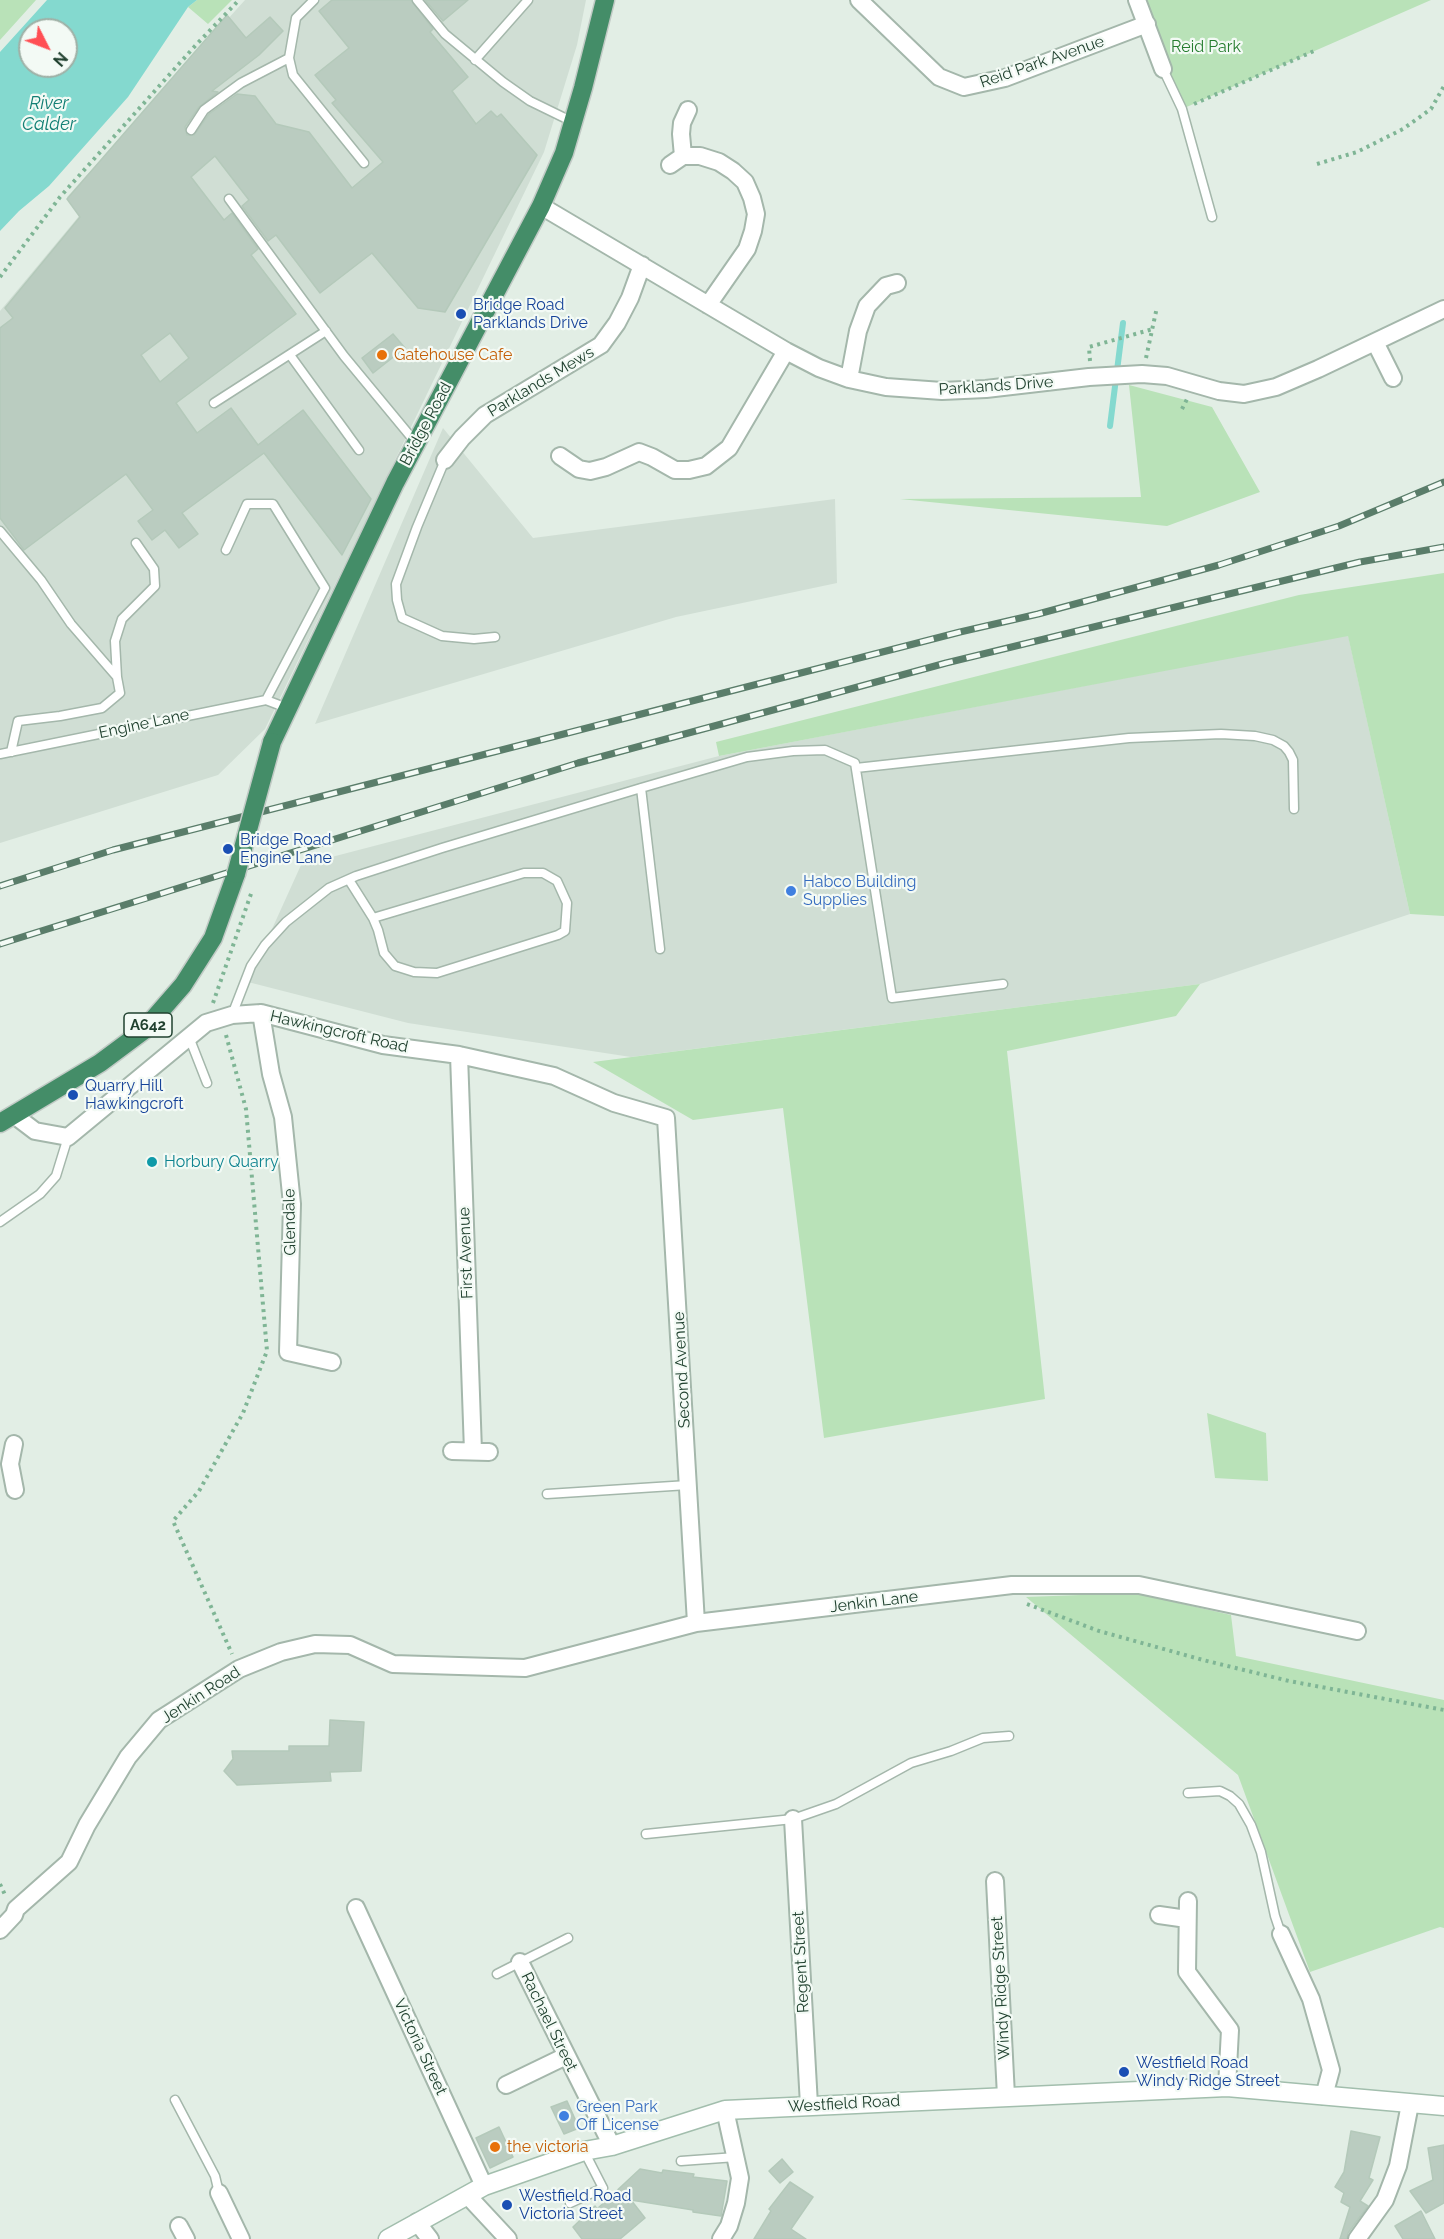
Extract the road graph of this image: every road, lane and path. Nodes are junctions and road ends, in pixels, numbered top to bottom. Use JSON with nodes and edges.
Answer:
{"nodes":[{"id":1,"x":239,"y":0,"type":"edge"},
{"id":2,"x":315,"y":0,"type":"edge"},
{"id":3,"x":417,"y":0,"type":"edge"},
{"id":4,"x":528,"y":0,"type":"edge"},
{"id":5,"x":605,"y":0,"type":"edge"},
{"id":6,"x":860,"y":0,"type":"edge"},
{"id":7,"x":1137,"y":0,"type":"edge"},
{"id":8,"x":1147,"y":24,"type":"junction"},
{"id":9,"x":1314,"y":51,"type":"dead end"},
{"id":10,"x":289,"y":58,"type":"junction"},
{"id":11,"x":475,"y":60,"type":"junction"},
{"id":12,"x":1163,"y":69,"type":"joint"},
{"id":13,"x":1444,"y":86,"type":"edge"},
{"id":14,"x":1182,"y":109,"type":"junction"},
{"id":15,"x":688,"y":110,"type":"dead end"},
{"id":16,"x":573,"y":122,"type":"junction"},
{"id":17,"x":191,"y":130,"type":"dead end"},
{"id":18,"x":364,"y":163,"type":"dead end"},
{"id":19,"x":1317,"y":164,"type":"dead end"},
{"id":20,"x":229,"y":200,"type":"dead end"},
{"id":21,"x":541,"y":206,"type":"junction"},
{"id":22,"x":1212,"y":217,"type":"dead end"},
{"id":23,"x":642,"y":266,"type":"junction"},
{"id":24,"x":0,"y":277,"type":"edge"},
{"id":25,"x":897,"y":283,"type":"dead end"},
{"id":26,"x":708,"y":305,"type":"junction"},
{"id":27,"x":1157,"y":307,"type":"dead end"},
{"id":28,"x":1444,"y":309,"type":"edge"},
{"id":29,"x":1153,"y":329,"type":"junction"},
{"id":30,"x":326,"y":332,"type":"junction"},
{"id":31,"x":1375,"y":342,"type":"junction"},
{"id":32,"x":786,"y":351,"type":"junction"},
{"id":33,"x":290,"y":355,"type":"junction"},
{"id":34,"x":1142,"y":374,"type":"junction"},
{"id":35,"x":1089,"y":377,"type":"junction"},
{"id":36,"x":1393,"y":378,"type":"dead end"},
{"id":37,"x":849,"y":379,"type":"junction"},
{"id":38,"x":214,"y":403,"type":"dead end"},
{"id":39,"x":416,"y":443,"type":"junction"},
{"id":40,"x":359,"y":450,"type":"dead end"},
{"id":41,"x":560,"y":456,"type":"dead end"},
{"id":42,"x":446,"y":460,"type":"joint"},
{"id":43,"x":0,"y":531,"type":"edge"},
{"id":44,"x":136,"y":543,"type":"dead end"},
{"id":45,"x":226,"y":549,"type":"dead end"},
{"id":46,"x":495,"y":637,"type":"dead end"},
{"id":47,"x":117,"y":677,"type":"junction"},
{"id":48,"x":266,"y":700,"type":"junction"},
{"id":49,"x":287,"y":708,"type":"junction"},
{"id":50,"x":11,"y":752,"type":"junction"},
{"id":51,"x":0,"y":754,"type":"edge"},
{"id":52,"x":856,"y":768,"type":"junction"},
{"id":53,"x":641,"y":788,"type":"junction"},
{"id":54,"x":1294,"y":809,"type":"dead end"},
{"id":55,"x":349,"y":880,"type":"junction"},
{"id":56,"x":253,"y":890,"type":"dead end"},
{"id":57,"x":373,"y":918,"type":"junction"},
{"id":58,"x":660,"y":949,"type":"dead end"},
{"id":59,"x":1003,"y":984,"type":"dead end"},
{"id":60,"x":261,"y":1013,"type":"junction"},
{"id":61,"x":220,"y":1018,"type":"junction"},
{"id":62,"x":189,"y":1037,"type":"junction"},
{"id":63,"x":459,"y":1055,"type":"junction"},
{"id":64,"x":207,"y":1083,"type":"dead end"},
{"id":65,"x":666,"y":1118,"type":"joint"},
{"id":66,"x":7,"y":1119,"type":"edge"},
{"id":67,"x":68,"y":1137,"type":"junction"},
{"id":68,"x":0,"y":1222,"type":"edge"},
{"id":69,"x":332,"y":1362,"type":"dead end"},
{"id":70,"x":14,"y":1444,"type":"dead end"},
{"id":71,"x":452,"y":1451,"type":"dead end"},
{"id":72,"x":5,"y":1464,"type":"edge"},
{"id":73,"x":689,"y":1485,"type":"junction"},
{"id":74,"x":15,"y":1490,"type":"dead end"},
{"id":75,"x":547,"y":1494,"type":"dead end"},
{"id":76,"x":1025,"y":1603,"type":"dead end"},
{"id":77,"x":696,"y":1623,"type":"junction"},
{"id":78,"x":1357,"y":1631,"type":"dead end"},
{"id":79,"x":393,"y":1664,"type":"joint"},
{"id":80,"x":238,"y":1669,"type":"junction"},
{"id":81,"x":1444,"y":1710,"type":"edge"},
{"id":82,"x":1009,"y":1736,"type":"dead end"},
{"id":83,"x":1188,"y":1793,"type":"dead end"},
{"id":84,"x":793,"y":1819,"type":"junction"},
{"id":85,"x":646,"y":1834,"type":"dead end"},
{"id":86,"x":995,"y":1881,"type":"dead end"},
{"id":87,"x":1188,"y":1901,"type":"dead end"},
{"id":88,"x":356,"y":1908,"type":"dead end"},
{"id":89,"x":1159,"y":1915,"type":"dead end"},
{"id":90,"x":1187,"y":1919,"type":"junction"},
{"id":91,"x":0,"y":1930,"type":"edge"},
{"id":92,"x":1281,"y":1934,"type":"joint"},
{"id":93,"x":568,"y":1938,"type":"dead end"},
{"id":94,"x":520,"y":1962,"type":"junction"},
{"id":95,"x":497,"y":1974,"type":"dead end"},
{"id":96,"x":566,"y":2056,"type":"junction"},
{"id":97,"x":506,"y":2085,"type":"dead end"},
{"id":98,"x":1227,"y":2087,"type":"junction"},
{"id":99,"x":1006,"y":2096,"type":"junction"},
{"id":100,"x":1324,"y":2096,"type":"junction"},
{"id":101,"x":175,"y":2100,"type":"dead end"},
{"id":102,"x":1410,"y":2104,"type":"junction"},
{"id":103,"x":809,"y":2105,"type":"junction"},
{"id":104,"x":1444,"y":2106,"type":"edge"},
{"id":105,"x":725,"y":2110,"type":"junction"},
{"id":106,"x":612,"y":2146,"type":"junction"},
{"id":107,"x":584,"y":2151,"type":"junction"},
{"id":108,"x":736,"y":2157,"type":"junction"},
{"id":109,"x":681,"y":2161,"type":"dead end"},
{"id":110,"x":484,"y":2186,"type":"junction"},
{"id":111,"x":219,"y":2193,"type":"joint"},
{"id":112,"x":468,"y":2196,"type":"junction"},
{"id":113,"x":570,"y":2203,"type":"dead end"},
{"id":114,"x":417,"y":2223,"type":"junction"},
{"id":115,"x":241,"y":2239,"type":"edge"},
{"id":116,"x":388,"y":2239,"type":"edge"},
{"id":117,"x":430,"y":2239,"type":"edge"},
{"id":118,"x":508,"y":2239,"type":"edge"},
{"id":119,"x":722,"y":2239,"type":"edge"},
{"id":120,"x":1357,"y":2239,"type":"edge"}],
"edges":[{"from":1,"to":24,"type":"path"},
{"from":2,"to":10,"type":"lane"},
{"from":3,"to":11,"type":"lane"},
{"from":4,"to":11,"type":"lane"},
{"from":5,"to":16,"type":"highway","name":"Bridge Road","number":"A642"},
{"from":6,"to":8,"type":"street","name":"Reid Park Avenue"},
{"from":7,"to":8,"type":"street"},
{"from":8,"to":12,"type":"street"},
{"from":9,"to":14,"type":"path"},
{"from":10,"to":17,"type":"lane"},
{"from":10,"to":18,"type":"lane"},
{"from":11,"to":16,"type":"lane"},
{"from":12,"to":14,"type":"lane"},
{"from":13,"to":19,"type":"path"},
{"from":14,"to":22,"type":"lane"},
{"from":15,"to":26,"type":"street"},
{"from":16,"to":21,"type":"highway","name":"Bridge Road","number":"A642"},
{"from":20,"to":30,"type":"lane"},
{"from":21,"to":23,"type":"street","name":"Parklands Drive"},
{"from":21,"to":39,"type":"highway","name":"Bridge Road","number":"A642"},
{"from":23,"to":26,"type":"street","name":"Parklands Drive"},
{"from":23,"to":42,"type":"street","name":"Parklands Mews"},
{"from":25,"to":37,"type":"street"},
{"from":26,"to":32,"type":"street","name":"Parklands Drive"},
{"from":27,"to":29,"type":"path"},
{"from":28,"to":31,"type":"street","name":"Parklands Drive"},
{"from":29,"to":34,"type":"path"},
{"from":29,"to":35,"type":"path"},
{"from":30,"to":33,"type":"lane"},
{"from":30,"to":39,"type":"lane"},
{"from":31,"to":34,"type":"street","name":"Parklands Drive"},
{"from":31,"to":36,"type":"street"},
{"from":32,"to":37,"type":"street","name":"Parklands Drive"},
{"from":32,"to":41,"type":"street"},
{"from":33,"to":38,"type":"lane"},
{"from":33,"to":40,"type":"lane"},
{"from":34,"to":35,"type":"street","name":"Parklands Drive"},
{"from":35,"to":37,"type":"street","name":"Parklands Drive"},
{"from":39,"to":49,"type":"highway","name":"Bridge Road","number":"A642"},
{"from":42,"to":46,"type":"lane"},
{"from":43,"to":47,"type":"lane"},
{"from":44,"to":47,"type":"lane"},
{"from":45,"to":48,"type":"lane"},
{"from":47,"to":50,"type":"lane"},
{"from":48,"to":49,"type":"lane"},
{"from":48,"to":50,"type":"lane","name":"Engine Lane"},
{"from":49,"to":66,"type":"highway","name":"Bridge Road","number":"A642","bridge":true},
{"from":50,"to":51,"type":"lane","name":"Engine Lane"},
{"from":52,"to":53,"type":"lane"},
{"from":52,"to":54,"type":"lane"},
{"from":52,"to":59,"type":"lane"},
{"from":53,"to":55,"type":"lane"},
{"from":53,"to":58,"type":"lane"},
{"from":55,"to":57,"type":"lane"},
{"from":55,"to":61,"type":"lane"},
{"from":56,"to":61,"type":"path"},
{"from":57,"to":57,"type":"lane"},
{"from":60,"to":61,"type":"street","name":"Hawkingcroft Road"},
{"from":60,"to":63,"type":"street","name":"Hawkingcroft Road"},
{"from":60,"to":69,"type":"street","name":"Glendale"},
{"from":61,"to":62,"type":"street"},
{"from":61,"to":80,"type":"path"},
{"from":62,"to":64,"type":"lane"},
{"from":62,"to":67,"type":"street"},
{"from":63,"to":65,"type":"street","name":"Hawkingcroft Road"},
{"from":63,"to":71,"type":"street","name":"First Avenue"},
{"from":65,"to":73,"type":"street","name":"Second Avenue"},
{"from":66,"to":67,"type":"street"},
{"from":67,"to":68,"type":"lane"},
{"from":70,"to":72,"type":"street"},
{"from":72,"to":74,"type":"street"},
{"from":73,"to":75,"type":"lane"},
{"from":73,"to":77,"type":"street","name":"Second Avenue"},
{"from":76,"to":81,"type":"path"},
{"from":77,"to":78,"type":"street","name":"Jenkin Lane"},
{"from":77,"to":79,"type":"street","name":"Jenkin Lane"},
{"from":79,"to":80,"type":"street","name":"Jenkin Road"},
{"from":80,"to":91,"type":"street","name":"Jenkin Road"},
{"from":82,"to":84,"type":"lane"},
{"from":83,"to":92,"type":"lane"},
{"from":84,"to":85,"type":"lane"},
{"from":84,"to":103,"type":"street","name":"Regent Street"},
{"from":86,"to":99,"type":"street","name":"Windy Ridge Street"},
{"from":87,"to":90,"type":"street"},
{"from":88,"to":110,"type":"street","name":"Victoria Street"},
{"from":89,"to":90,"type":"street"},
{"from":90,"to":98,"type":"street"},
{"from":92,"to":100,"type":"street"},
{"from":93,"to":94,"type":"lane","name":"Rachael Street"},
{"from":94,"to":95,"type":"lane","name":"Rachael Street"},
{"from":94,"to":96,"type":"street","name":"Rachael Street"},
{"from":96,"to":97,"type":"street"},
{"from":96,"to":106,"type":"street","name":"Rachael Street"},
{"from":98,"to":99,"type":"main road","name":"Westfield Road"},
{"from":98,"to":100,"type":"main road","name":"Westfield Road"},
{"from":99,"to":103,"type":"main road","name":"Westfield Road"},
{"from":100,"to":102,"type":"main road","name":"Westfield Road"},
{"from":101,"to":111,"type":"lane"},
{"from":102,"to":104,"type":"main road","name":"Westfield Road"},
{"from":102,"to":120,"type":"street"},
{"from":103,"to":105,"type":"main road","name":"Westfield Road"},
{"from":105,"to":106,"type":"main road","name":"Westfield Road"},
{"from":105,"to":108,"type":"street"},
{"from":106,"to":107,"type":"main road","name":"Westfield Road"},
{"from":107,"to":110,"type":"main road","name":"Westfield Road"},
{"from":107,"to":113,"type":"lane"},
{"from":108,"to":109,"type":"lane"},
{"from":108,"to":119,"type":"street"},
{"from":110,"to":112,"type":"main road","name":"Westfield Road"},
{"from":111,"to":115,"type":"street"},
{"from":112,"to":114,"type":"main road","name":"Westfield Road"},
{"from":112,"to":118,"type":"street"},
{"from":114,"to":116,"type":"main road","name":"Westfield Road"},
{"from":114,"to":117,"type":"street"}]}
